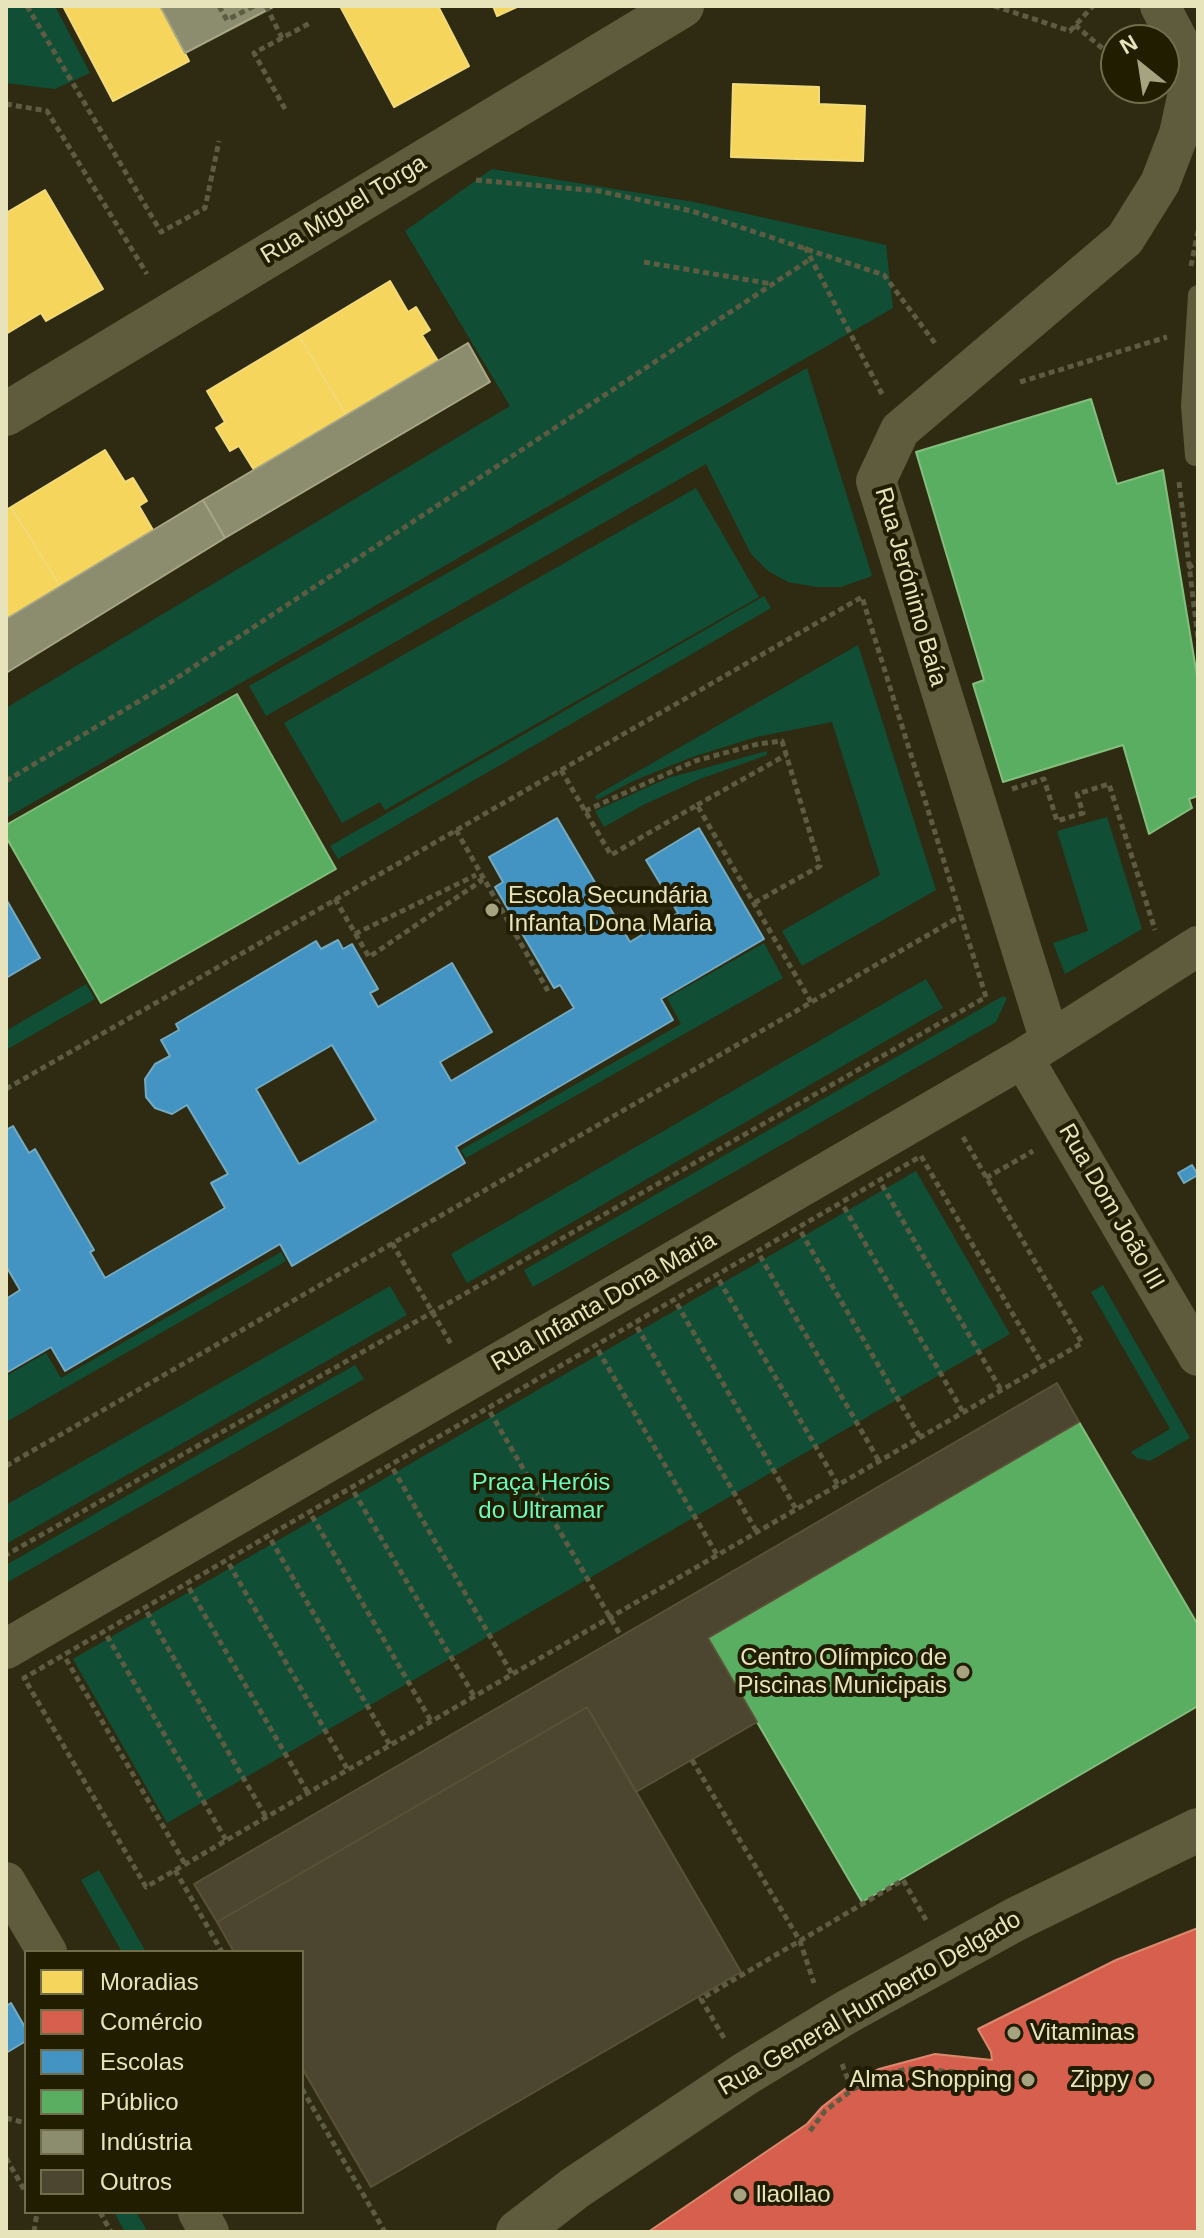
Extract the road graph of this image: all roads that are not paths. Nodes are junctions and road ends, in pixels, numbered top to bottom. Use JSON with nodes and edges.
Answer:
{"nodes":[{"id":1,"x":682,"y":6,"type":"edge"},
{"id":2,"x":1160,"y":6,"type":"edge"},
{"id":3,"x":1198,"y":295,"type":"edge"},
{"id":4,"x":6,"y":414,"type":"edge"},
{"id":5,"x":1195,"y":456,"type":"dead end"},
{"id":6,"x":1198,"y":946,"type":"edge"},
{"id":7,"x":1037,"y":1050,"type":"junction"},
{"id":8,"x":1198,"y":1356,"type":"edge"},
{"id":9,"x":6,"y":1649,"type":"edge"},
{"id":10,"x":1198,"y":1830,"type":"edge"},
{"id":11,"x":6,"y":1882,"type":"edge"},
{"id":12,"x":46,"y":1950,"type":"edge"},
{"id":13,"x":199,"y":2214,"type":"edge"},
{"id":14,"x":209,"y":2232,"type":"edge"},
{"id":15,"x":518,"y":2232,"type":"edge"}],
"edges":[{"from":1,"to":4,"type":"main road","name":"Rua Miguel Torga"},
{"from":2,"to":7,"type":"street","name":"Rua Jerónimo Baía"},
{"from":3,"to":5,"type":"lane"},
{"from":6,"to":7,"type":"street","name":"Rua Infanta Dona Maria"},
{"from":7,"to":8,"type":"street","name":"Rua Dom João III"},
{"from":7,"to":9,"type":"street","name":"Rua Infanta Dona Maria"},
{"from":10,"to":15,"type":"main road","name":"Rua General Humberto Delgado"},
{"from":11,"to":12,"type":"street"},
{"from":13,"to":14,"type":"street"}]}
